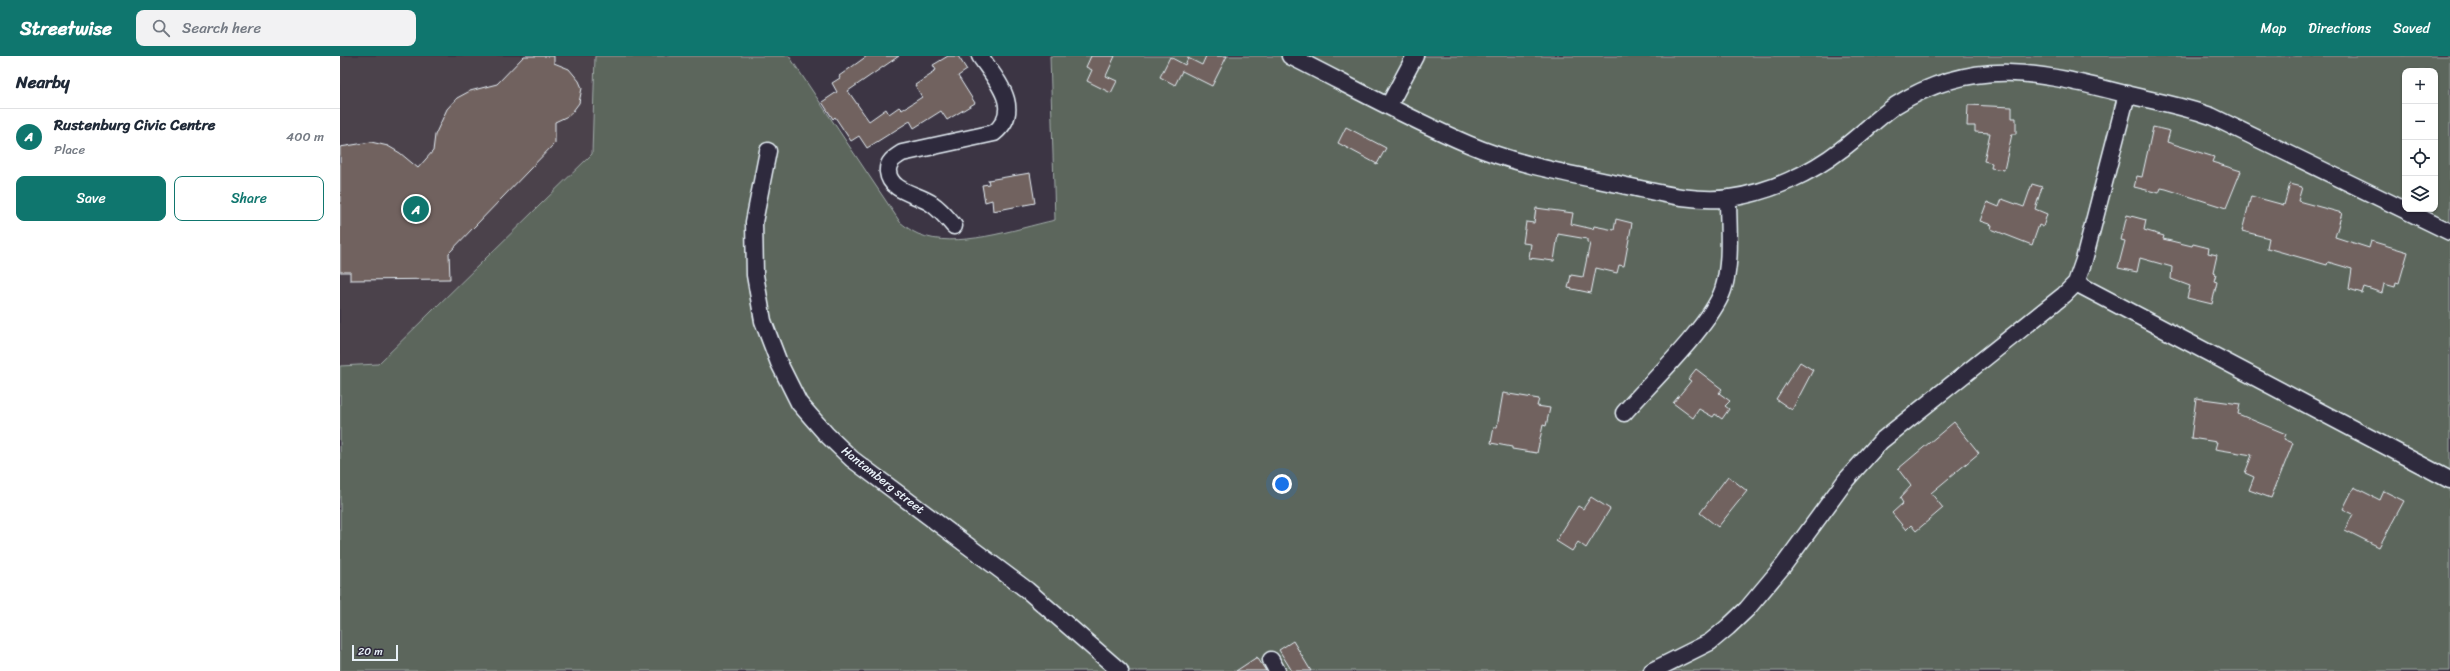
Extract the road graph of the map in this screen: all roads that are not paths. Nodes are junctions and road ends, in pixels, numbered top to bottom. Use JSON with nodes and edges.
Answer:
{"nodes":[{"id":1,"x":980,"y":56,"type":"edge"},
{"id":2,"x":1290,"y":56,"type":"edge"},
{"id":3,"x":1415,"y":56,"type":"edge"},
{"id":4,"x":2127,"y":94,"type":"junction"},
{"id":5,"x":1389,"y":105,"type":"junction"},
{"id":6,"x":768,"y":150,"type":"dead end"},
{"id":7,"x":1728,"y":198,"type":"junction"},
{"id":8,"x":954,"y":226,"type":"dead end"},
{"id":9,"x":2450,"y":232,"type":"edge"},
{"id":10,"x":2076,"y":283,"type":"junction"},
{"id":11,"x":1624,"y":413,"type":"dead end"},
{"id":12,"x":2450,"y":480,"type":"edge"},
{"id":13,"x":1120,"y":671,"type":"edge"},
{"id":14,"x":1652,"y":671,"type":"edge"}],
"edges":[{"from":1,"to":8,"type":"street"},
{"from":2,"to":5,"type":"street"},
{"from":3,"to":5,"type":"street"},
{"from":4,"to":7,"type":"street"},
{"from":4,"to":9,"type":"street"},
{"from":4,"to":10,"type":"street"},
{"from":5,"to":7,"type":"street"},
{"from":6,"to":13,"type":"street","name":"Hantamberg street"},
{"from":7,"to":11,"type":"street"},
{"from":10,"to":12,"type":"street"},
{"from":10,"to":14,"type":"street"}]}
